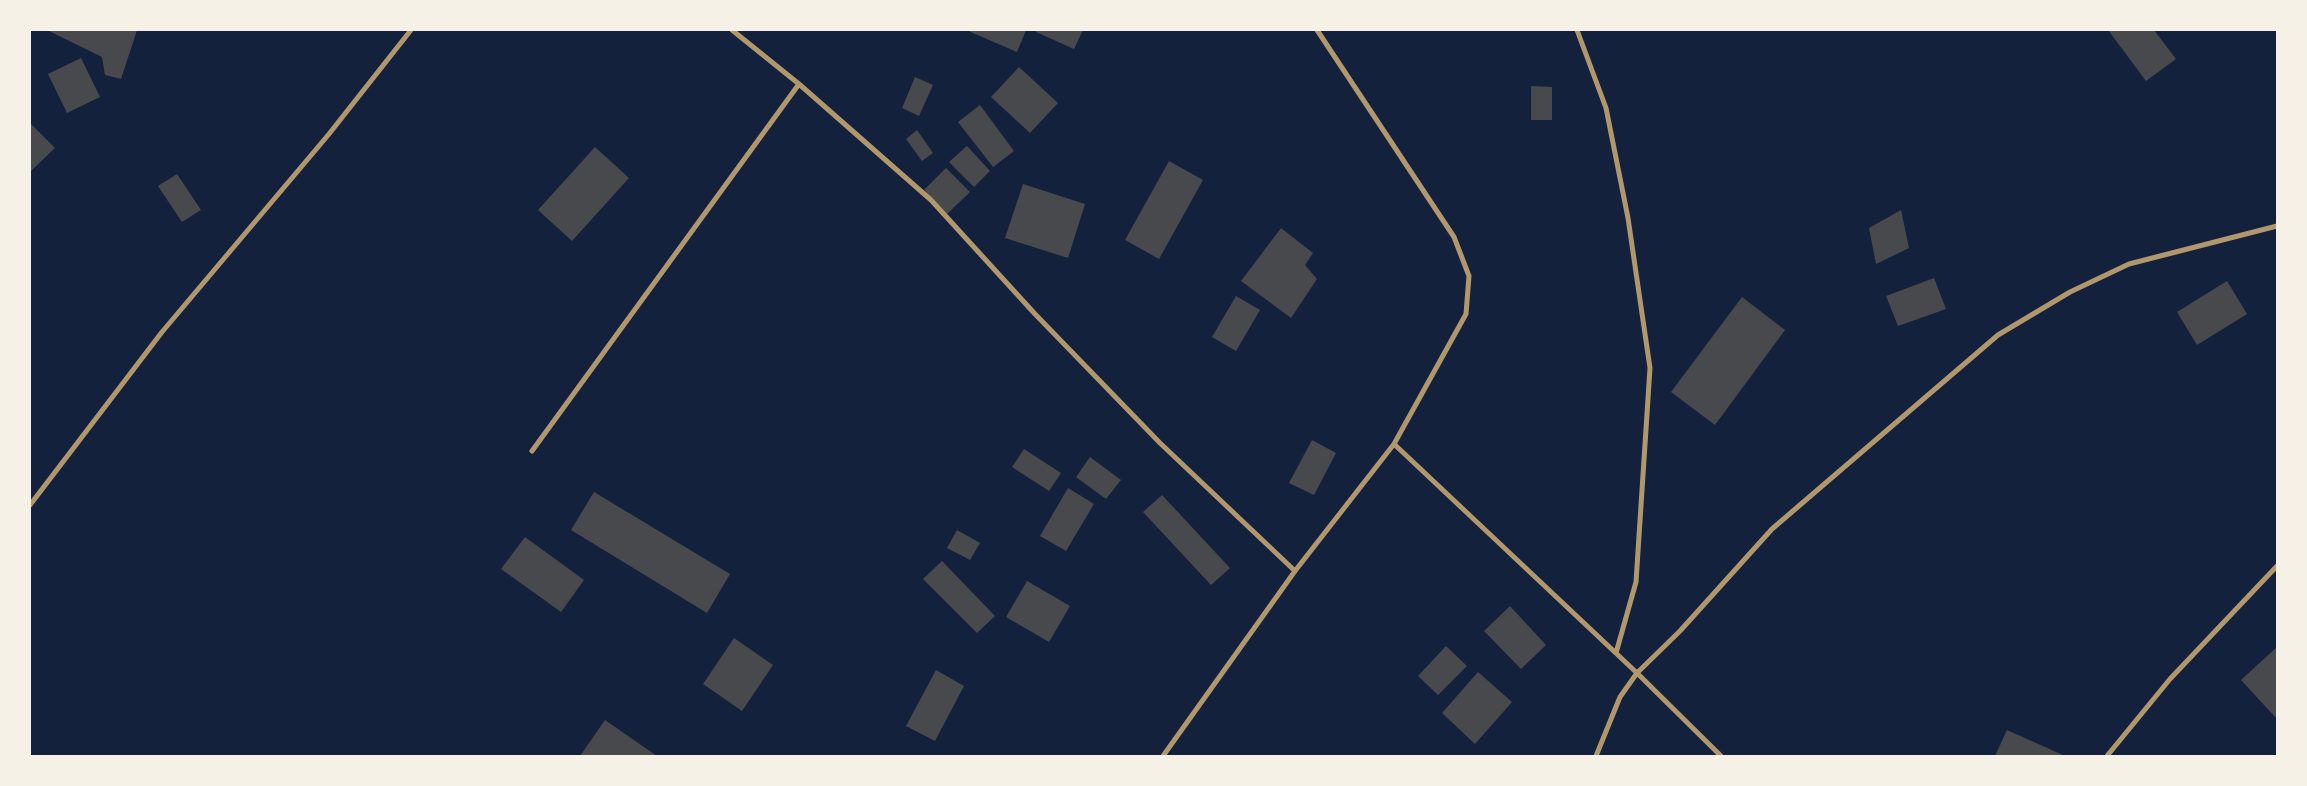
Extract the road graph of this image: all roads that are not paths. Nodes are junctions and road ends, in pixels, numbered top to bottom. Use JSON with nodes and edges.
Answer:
{"nodes":[{"id":1,"x":412,"y":30,"type":"edge"},
{"id":2,"x":732,"y":30,"type":"edge"},
{"id":3,"x":1317,"y":30,"type":"edge"},
{"id":4,"x":1577,"y":30,"type":"edge"},
{"id":5,"x":800,"y":84,"type":"junction"},
{"id":6,"x":2277,"y":226,"type":"edge"},
{"id":7,"x":1394,"y":444,"type":"junction"},
{"id":8,"x":532,"y":452,"type":"dead end"},
{"id":9,"x":30,"y":504,"type":"edge"},
{"id":10,"x":2277,"y":566,"type":"edge"},
{"id":11,"x":1295,"y":572,"type":"junction"},
{"id":12,"x":1616,"y":653,"type":"junction"},
{"id":13,"x":1637,"y":672,"type":"junction"},
{"id":14,"x":1163,"y":756,"type":"edge"},
{"id":15,"x":1596,"y":756,"type":"edge"},
{"id":16,"x":1721,"y":756,"type":"edge"},
{"id":17,"x":2107,"y":756,"type":"edge"}],
"edges":[{"from":1,"to":9,"type":"street"},
{"from":2,"to":5,"type":"street"},
{"from":3,"to":7,"type":"street"},
{"from":4,"to":12,"type":"street"},
{"from":5,"to":8,"type":"street"},
{"from":5,"to":11,"type":"street"},
{"from":6,"to":13,"type":"street"},
{"from":7,"to":11,"type":"street"},
{"from":7,"to":12,"type":"street"},
{"from":10,"to":17,"type":"street"},
{"from":11,"to":14,"type":"street"},
{"from":12,"to":13,"type":"street"},
{"from":13,"to":15,"type":"street"},
{"from":13,"to":16,"type":"street"}]}
